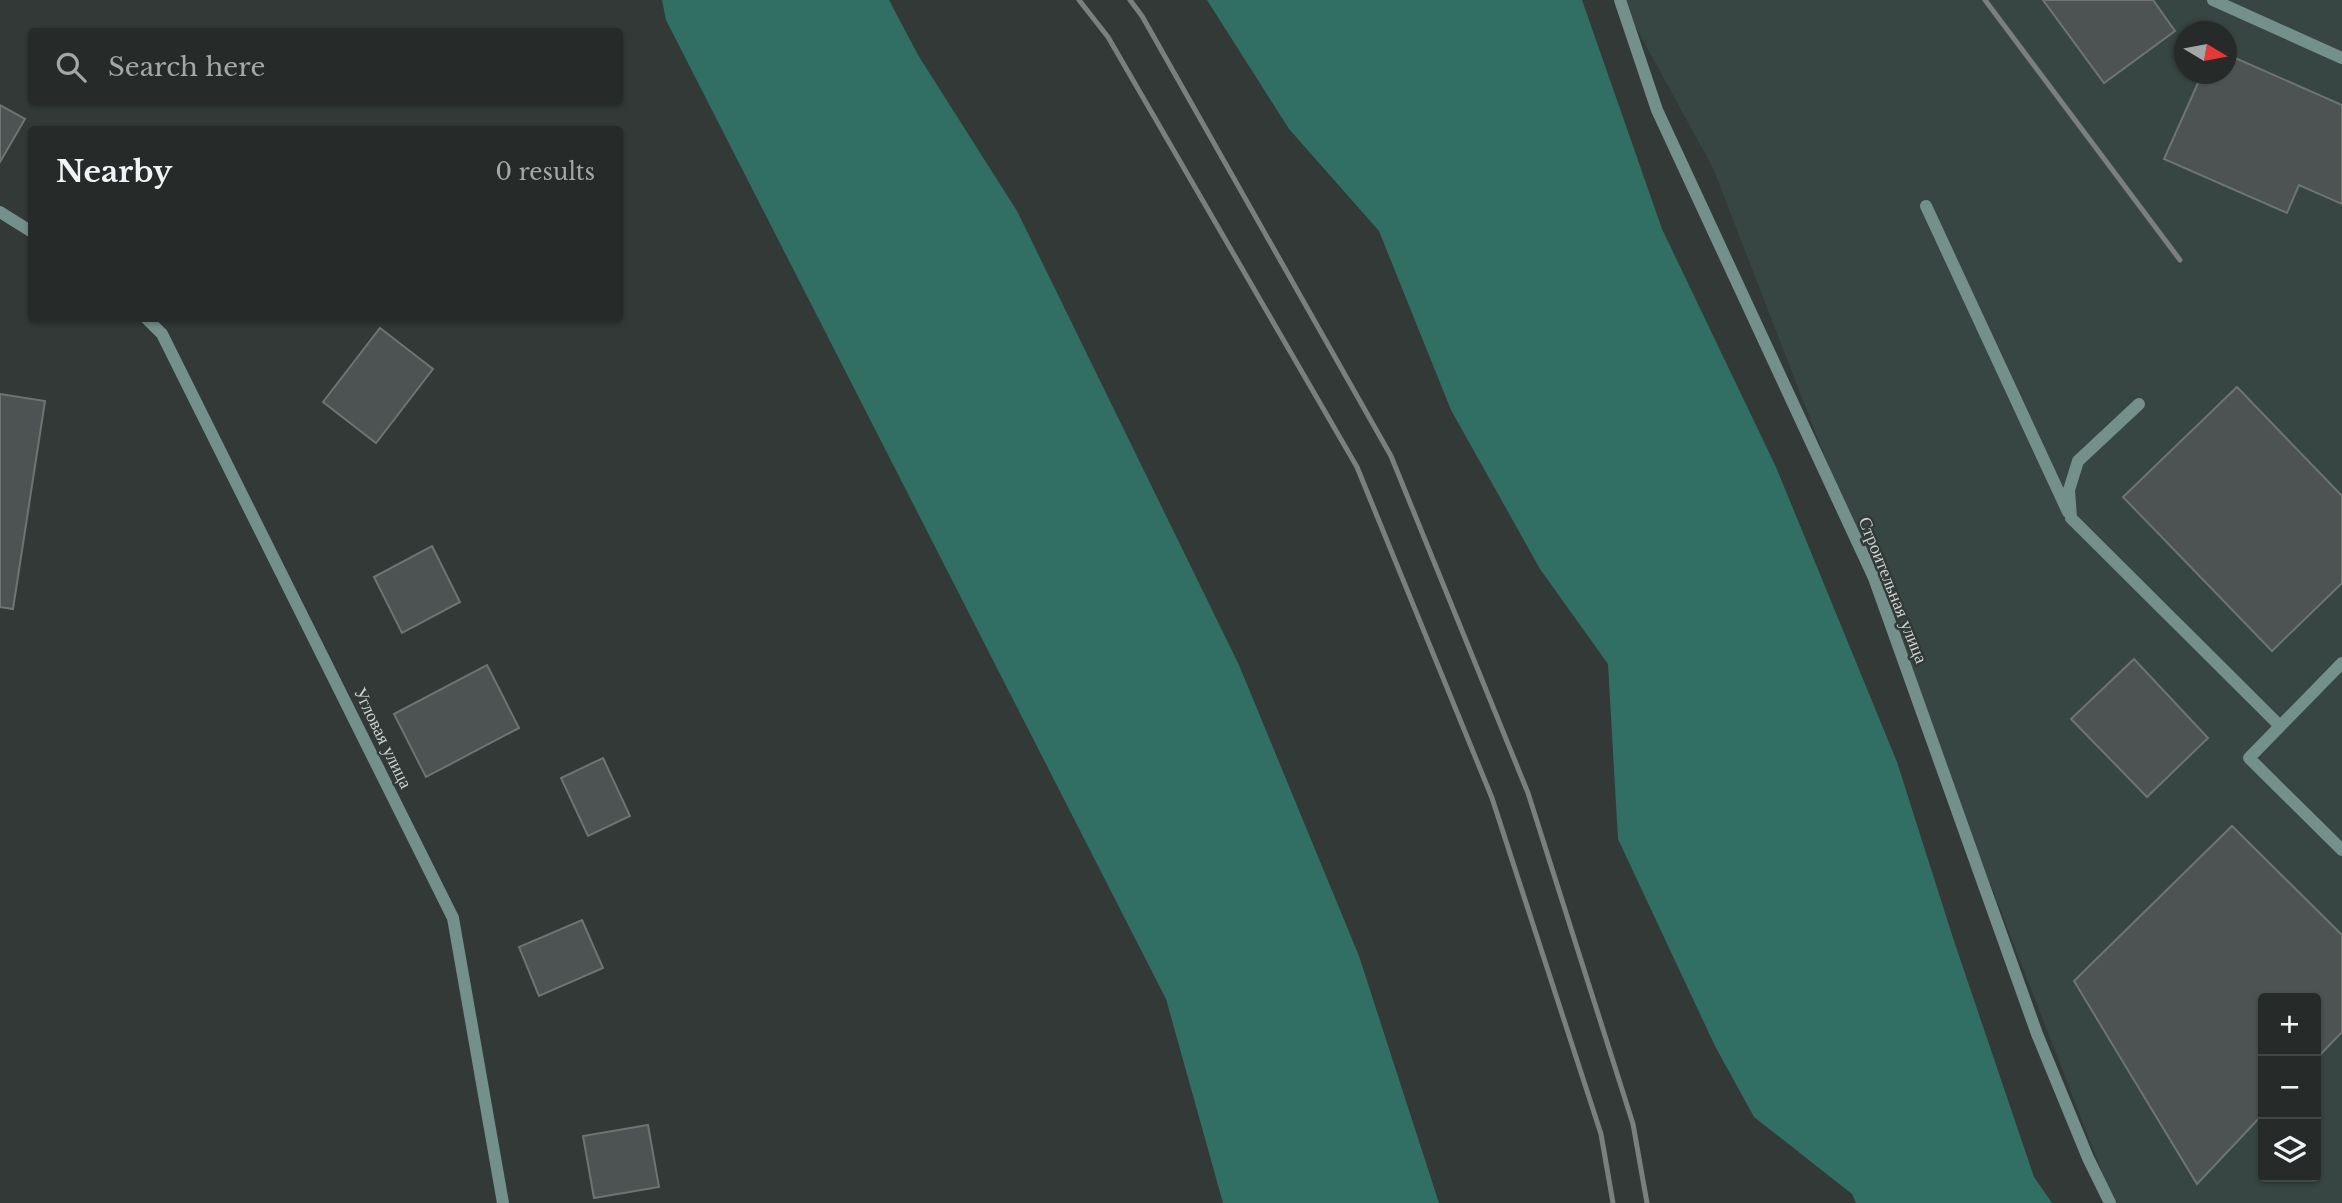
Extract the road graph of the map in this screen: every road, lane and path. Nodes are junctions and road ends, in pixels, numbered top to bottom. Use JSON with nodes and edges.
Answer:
{"nodes":[{"id":1,"x":1620,"y":0,"type":"edge"},
{"id":2,"x":2213,"y":0,"type":"edge"},
{"id":3,"x":2342,"y":58,"type":"edge"},
{"id":4,"x":1926,"y":206,"type":"dead end"},
{"id":5,"x":0,"y":212,"type":"edge"},
{"id":6,"x":28,"y":230,"type":"edge"},
{"id":7,"x":150,"y":322,"type":"edge"},
{"id":8,"x":2139,"y":404,"type":"dead end"},
{"id":9,"x":2071,"y":519,"type":"junction"},
{"id":10,"x":2342,"y":663,"type":"edge"},
{"id":11,"x":2280,"y":726,"type":"junction"},
{"id":12,"x":2342,"y":850,"type":"edge"},
{"id":13,"x":503,"y":1203,"type":"edge"},
{"id":14,"x":2110,"y":1203,"type":"edge"}],
"edges":[{"from":1,"to":14,"type":"street","name":"Строительная улица"},
{"from":2,"to":3,"type":"street"},
{"from":4,"to":9,"type":"street"},
{"from":5,"to":6,"type":"street"},
{"from":7,"to":13,"type":"street","name":"Угловая улица"},
{"from":8,"to":9,"type":"street"},
{"from":9,"to":11,"type":"street"},
{"from":10,"to":11,"type":"street"},
{"from":11,"to":12,"type":"street"}]}
